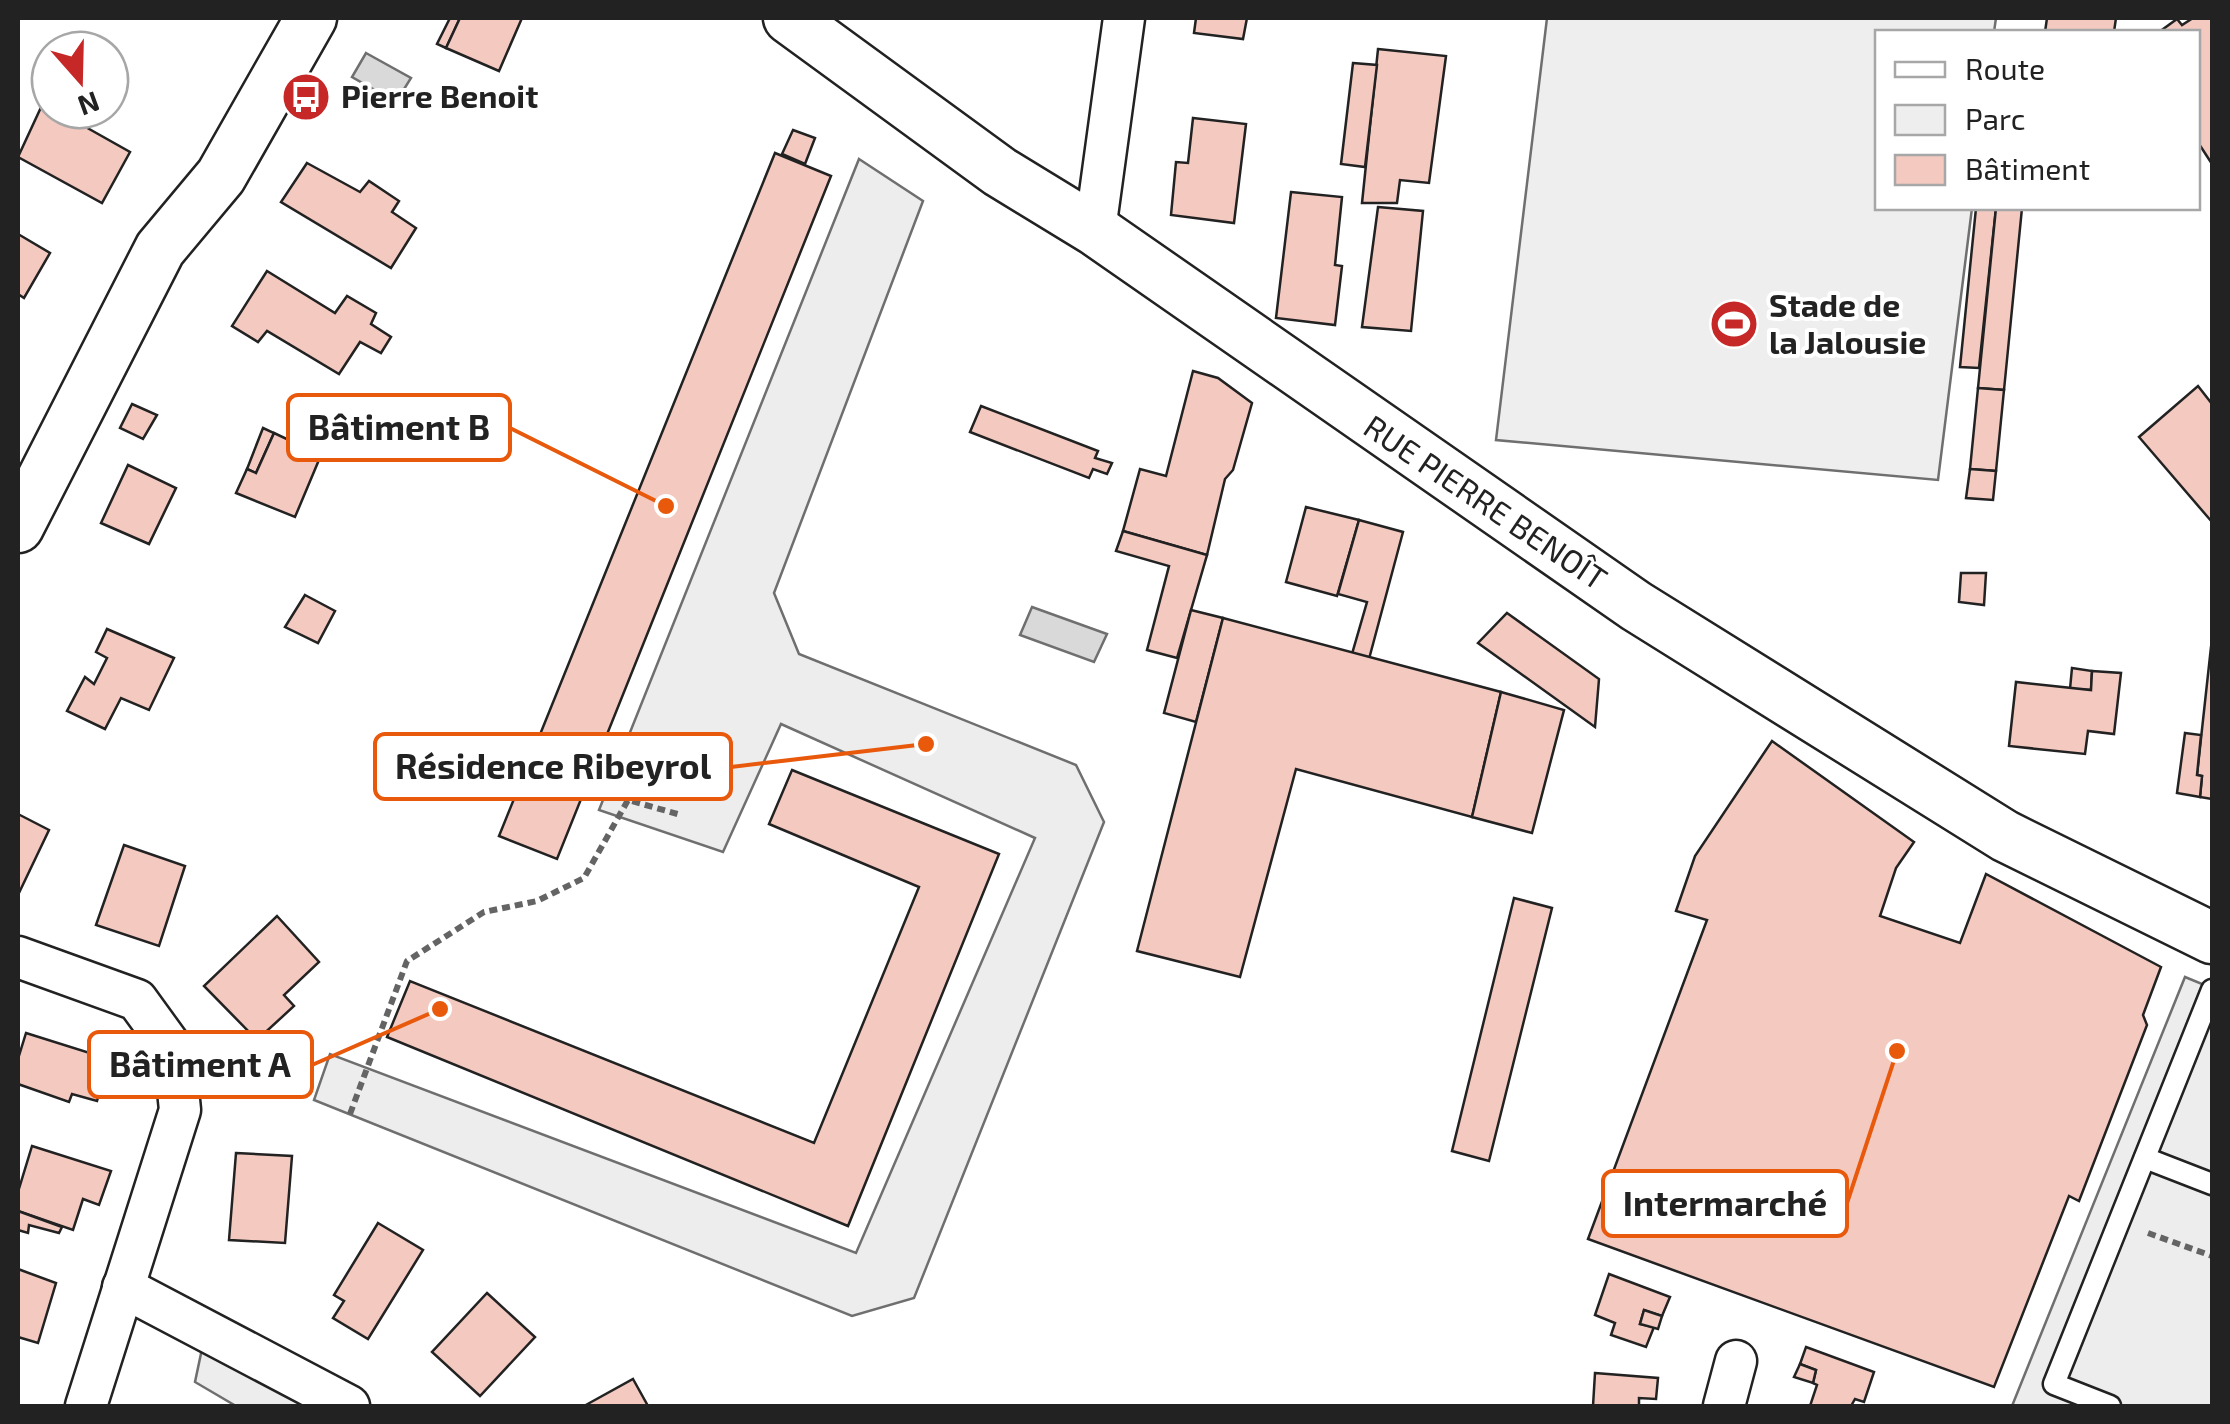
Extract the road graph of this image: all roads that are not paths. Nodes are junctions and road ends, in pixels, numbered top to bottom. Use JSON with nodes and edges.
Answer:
{"nodes":[{"id":1,"x":311,"y":18,"type":"edge"},
{"id":2,"x":789,"y":18,"type":"edge"},
{"id":3,"x":1124,"y":18,"type":"edge"},
{"id":4,"x":1095,"y":230,"type":"junction"},
{"id":5,"x":18,"y":528,"type":"edge"},
{"id":6,"x":2212,"y":938,"type":"edge"},
{"id":7,"x":18,"y":957,"type":"edge"},
{"id":8,"x":2212,"y":990,"type":"edge"},
{"id":9,"x":2145,"y":1158,"type":"junction"},
{"id":10,"x":2212,"y":1184,"type":"edge"},
{"id":11,"x":124,"y":1287,"type":"junction"},
{"id":12,"x":1736,"y":1361,"type":"dead end"},
{"id":13,"x":86,"y":1406,"type":"edge"},
{"id":14,"x":350,"y":1406,"type":"edge"},
{"id":15,"x":1724,"y":1406,"type":"edge"},
{"id":16,"x":2110,"y":1406,"type":"edge"}],
"edges":[{"from":1,"to":5,"type":"street"},
{"from":2,"to":4,"type":"street","name":"RUE PIERRE BENOÎT"},
{"from":3,"to":4,"type":"street"},
{"from":4,"to":6,"type":"street","name":"RUE PIERRE BENOÎT"},
{"from":7,"to":11,"type":"street"},
{"from":8,"to":9,"type":"lane"},
{"from":9,"to":10,"type":"lane"},
{"from":9,"to":16,"type":"lane"},
{"from":11,"to":13,"type":"street"},
{"from":11,"to":14,"type":"street"},
{"from":12,"to":15,"type":"street"}]}
